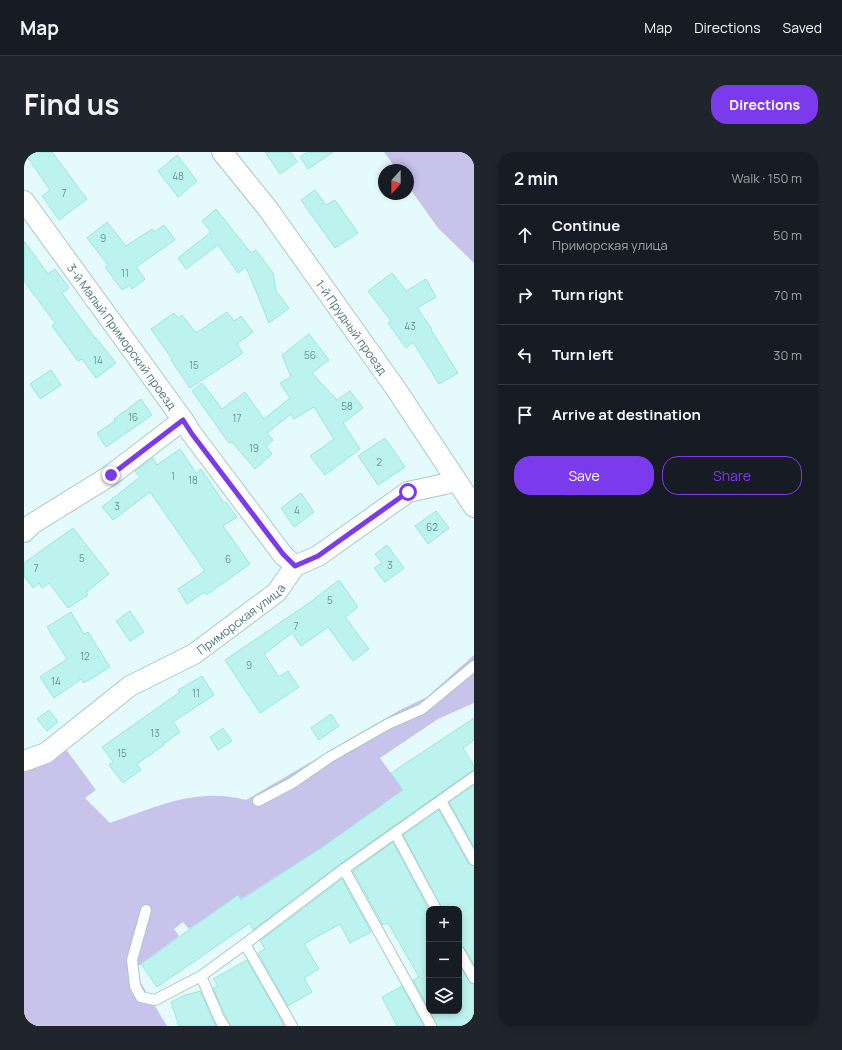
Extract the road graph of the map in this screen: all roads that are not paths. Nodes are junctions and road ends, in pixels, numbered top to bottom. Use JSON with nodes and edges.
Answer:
{"nodes":[{"id":1,"x":222,"y":152,"type":"edge"},
{"id":2,"x":24,"y":201,"type":"edge"},
{"id":3,"x":183,"y":420,"type":"junction"},
{"id":4,"x":456,"y":480,"type":"junction"},
{"id":5,"x":474,"y":507,"type":"edge"},
{"id":6,"x":27,"y":523,"type":"edge"},
{"id":7,"x":295,"y":566,"type":"junction"},
{"id":8,"x":474,"y":666,"type":"edge"},
{"id":9,"x":24,"y":761,"type":"edge"},
{"id":10,"x":474,"y":777,"type":"edge"},
{"id":11,"x":258,"y":801,"type":"dead end"},
{"id":12,"x":440,"y":801,"type":"junction"},
{"id":13,"x":394,"y":833,"type":"junction"},
{"id":14,"x":474,"y":860,"type":"edge"},
{"id":15,"x":344,"y":869,"type":"junction"},
{"id":16,"x":434,"y":906,"type":"edge"},
{"id":17,"x":146,"y":910,"type":"dead end"},
{"id":18,"x":245,"y":944,"type":"junction"},
{"id":19,"x":462,"y":956,"type":"edge"},
{"id":20,"x":201,"y":976,"type":"junction"},
{"id":21,"x":474,"y":978,"type":"edge"},
{"id":22,"x":224,"y":1026,"type":"edge"},
{"id":23,"x":292,"y":1026,"type":"edge"},
{"id":24,"x":431,"y":1026,"type":"edge"}],
"edges":[{"from":1,"to":4,"type":"street","name":"1-й Прудный проезд"},
{"from":2,"to":3,"type":"street","name":"3-й Малый Приморский проезд"},
{"from":3,"to":6,"type":"street"},
{"from":3,"to":7,"type":"street","name":"3-й Малый Приморский проезд"},
{"from":4,"to":5,"type":"street","name":"1-й Прудный проезд"},
{"from":4,"to":7,"type":"street"},
{"from":7,"to":9,"type":"street","name":"Приморская улица"},
{"from":8,"to":11,"type":"lane"},
{"from":10,"to":12,"type":"lane"},
{"from":12,"to":13,"type":"lane"},
{"from":12,"to":14,"type":"lane"},
{"from":13,"to":15,"type":"lane"},
{"from":13,"to":16,"type":"lane"},
{"from":15,"to":18,"type":"lane"},
{"from":15,"to":24,"type":"lane"},
{"from":17,"to":20,"type":"lane"},
{"from":18,"to":20,"type":"lane"},
{"from":18,"to":23,"type":"lane"},
{"from":19,"to":21,"type":"lane"},
{"from":20,"to":22,"type":"lane"}]}
